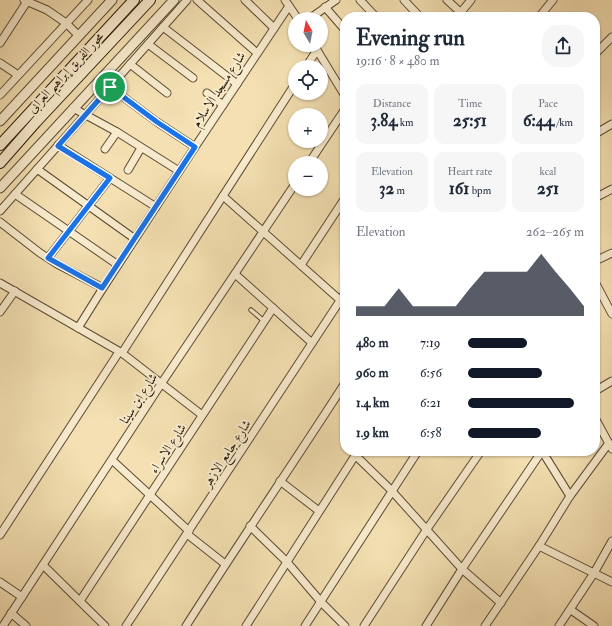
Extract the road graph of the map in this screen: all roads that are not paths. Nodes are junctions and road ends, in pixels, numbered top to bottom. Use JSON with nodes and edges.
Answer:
{"nodes":[{"id":1,"x":27,"y":0,"type":"edge"},
{"id":2,"x":88,"y":0,"type":"edge"},
{"id":3,"x":112,"y":0,"type":"edge"},
{"id":4,"x":134,"y":0,"type":"edge"},
{"id":5,"x":150,"y":0,"type":"edge"},
{"id":6,"x":174,"y":0,"type":"edge"},
{"id":7,"x":187,"y":0,"type":"edge"},
{"id":8,"x":198,"y":0,"type":"edge"},
{"id":9,"x":245,"y":0,"type":"edge"},
{"id":10,"x":360,"y":0,"type":"edge"},
{"id":11,"x":404,"y":0,"type":"edge"},
{"id":12,"x":447,"y":0,"type":"edge"},
{"id":13,"x":471,"y":0,"type":"edge"},
{"id":14,"x":553,"y":0,"type":"edge"},
{"id":15,"x":332,"y":1,"type":"edge"},
{"id":16,"x":287,"y":3,"type":"edge"},
{"id":17,"x":325,"y":7,"type":"junction"},
{"id":18,"x":293,"y":12,"type":"edge"},
{"id":19,"x":318,"y":12,"type":"edge"},
{"id":20,"x":371,"y":12,"type":"edge"},
{"id":21,"x":415,"y":12,"type":"edge"},
{"id":22,"x":457,"y":12,"type":"edge"},
{"id":23,"x":461,"y":12,"type":"edge"},
{"id":24,"x":543,"y":12,"type":"edge"},
{"id":25,"x":66,"y":23,"type":"junction"},
{"id":26,"x":340,"y":24,"type":"edge"},
{"id":27,"x":162,"y":27,"type":"junction"},
{"id":28,"x":274,"y":28,"type":"junction"},
{"id":29,"x":79,"y":36,"type":"junction"},
{"id":30,"x":612,"y":37,"type":"edge"},
{"id":31,"x":0,"y":43,"type":"edge"},
{"id":32,"x":148,"y":44,"type":"junction"},
{"id":33,"x":600,"y":49,"type":"edge"},
{"id":34,"x":318,"y":52,"type":"edge"},
{"id":35,"x":257,"y":53,"type":"junction"},
{"id":36,"x":0,"y":63,"type":"edge"},
{"id":37,"x":130,"y":64,"type":"junction"},
{"id":38,"x":18,"y":75,"type":"junction"},
{"id":39,"x":193,"y":78,"type":"dead end"},
{"id":40,"x":237,"y":84,"type":"junction"},
{"id":41,"x":110,"y":87,"type":"junction"},
{"id":42,"x":340,"y":88,"type":"edge"},
{"id":43,"x":167,"y":93,"type":"dead end"},
{"id":44,"x":207,"y":93,"type":"dead end"},
{"id":45,"x":0,"y":95,"type":"edge"},
{"id":46,"x":288,"y":95,"type":"edge"},
{"id":47,"x":223,"y":105,"type":"junction"},
{"id":48,"x":74,"y":108,"type":"junction"},
{"id":49,"x":86,"y":114,"type":"junction"},
{"id":50,"x":340,"y":116,"type":"edge"},
{"id":51,"x":0,"y":121,"type":"edge"},
{"id":52,"x":612,"y":124,"type":"edge"},
{"id":53,"x":600,"y":131,"type":"edge"},
{"id":54,"x":117,"y":132,"type":"junction"},
{"id":55,"x":0,"y":145,"type":"edge"},
{"id":56,"x":58,"y":146,"type":"junction"},
{"id":57,"x":195,"y":147,"type":"junction"},
{"id":58,"x":141,"y":148,"type":"junction"},
{"id":59,"x":105,"y":149,"type":"dead end"},
{"id":60,"x":314,"y":156,"type":"edge"},
{"id":61,"x":0,"y":163,"type":"edge"},
{"id":62,"x":37,"y":169,"type":"junction"},
{"id":63,"x":128,"y":170,"type":"dead end"},
{"id":64,"x":179,"y":172,"type":"junction"},
{"id":65,"x":110,"y":178,"type":"junction"},
{"id":66,"x":0,"y":188,"type":"edge"},
{"id":67,"x":612,"y":189,"type":"edge"},
{"id":68,"x":15,"y":194,"type":"junction"},
{"id":69,"x":288,"y":194,"type":"edge"},
{"id":70,"x":600,"y":195,"type":"edge"},
{"id":71,"x":223,"y":196,"type":"junction"},
{"id":72,"x":89,"y":206,"type":"junction"},
{"id":73,"x":340,"y":206,"type":"edge"},
{"id":74,"x":156,"y":207,"type":"junction"},
{"id":75,"x":0,"y":211,"type":"edge"},
{"id":76,"x":0,"y":222,"type":"edge"},
{"id":77,"x":69,"y":231,"type":"junction"},
{"id":78,"x":263,"y":232,"type":"junction"},
{"id":79,"x":135,"y":239,"type":"junction"},
{"id":80,"x":612,"y":253,"type":"edge"},
{"id":81,"x":48,"y":258,"type":"junction"},
{"id":82,"x":600,"y":259,"type":"edge"},
{"id":83,"x":118,"y":265,"type":"junction"},
{"id":84,"x":301,"y":265,"type":"junction"},
{"id":85,"x":235,"y":274,"type":"junction"},
{"id":86,"x":0,"y":283,"type":"edge"},
{"id":87,"x":102,"y":288,"type":"junction"},
{"id":88,"x":15,"y":291,"type":"junction"},
{"id":89,"x":600,"y":291,"type":"edge"},
{"id":90,"x":340,"y":300,"type":"joint"},
{"id":91,"x":273,"y":308,"type":"junction"},
{"id":92,"x":251,"y":310,"type":"dead end"},
{"id":93,"x":0,"y":312,"type":"edge"},
{"id":94,"x":612,"y":314,"type":"edge"},
{"id":95,"x":264,"y":321,"type":"junction"},
{"id":96,"x":78,"y":328,"type":"junction"},
{"id":97,"x":312,"y":343,"type":"junction"},
{"id":98,"x":120,"y":352,"type":"junction"},
{"id":99,"x":612,"y":381,"type":"edge"},
{"id":100,"x":161,"y":384,"type":"junction"},
{"id":101,"x":600,"y":388,"type":"edge"},
{"id":102,"x":340,"y":391,"type":"edge"},
{"id":103,"x":202,"y":414,"type":"junction"},
{"id":104,"x":600,"y":427,"type":"edge"},
{"id":105,"x":610,"y":446,"type":"edge"},
{"id":106,"x":355,"y":456,"type":"edge"},
{"id":107,"x":360,"y":456,"type":"edge"},
{"id":108,"x":415,"y":456,"type":"edge"},
{"id":109,"x":478,"y":456,"type":"edge"},
{"id":110,"x":539,"y":456,"type":"edge"},
{"id":111,"x":545,"y":456,"type":"edge"},
{"id":112,"x":112,"y":460,"type":"junction"},
{"id":113,"x":280,"y":481,"type":"junction"},
{"id":114,"x":391,"y":490,"type":"junction"},
{"id":115,"x":151,"y":494,"type":"junction"},
{"id":116,"x":570,"y":496,"type":"junction"},
{"id":117,"x":319,"y":511,"type":"junction"},
{"id":118,"x":250,"y":526,"type":"junction"},
{"id":119,"x":427,"y":529,"type":"junction"},
{"id":120,"x":188,"y":533,"type":"junction"},
{"id":121,"x":0,"y":535,"type":"edge"},
{"id":122,"x":612,"y":541,"type":"edge"},
{"id":123,"x":539,"y":546,"type":"junction"},
{"id":124,"x":287,"y":562,"type":"junction"},
{"id":125,"x":225,"y":564,"type":"junction"},
{"id":126,"x":43,"y":565,"type":"junction"},
{"id":127,"x":462,"y":569,"type":"junction"},
{"id":128,"x":594,"y":573,"type":"junction"},
{"id":129,"x":0,"y":582,"type":"edge"},
{"id":130,"x":612,"y":582,"type":"edge"},
{"id":131,"x":22,"y":597,"type":"junction"},
{"id":132,"x":80,"y":601,"type":"junction"},
{"id":133,"x":321,"y":602,"type":"junction"},
{"id":134,"x":501,"y":603,"type":"junction"},
{"id":135,"x":571,"y":610,"type":"junction"},
{"id":136,"x":12,"y":613,"type":"junction"},
{"id":137,"x":3,"y":626,"type":"edge"},
{"id":138,"x":26,"y":626,"type":"edge"},
{"id":139,"x":105,"y":626,"type":"edge"},
{"id":140,"x":126,"y":626,"type":"edge"},
{"id":141,"x":186,"y":626,"type":"edge"},
{"id":142,"x":246,"y":626,"type":"edge"},
{"id":143,"x":305,"y":626,"type":"edge"},
{"id":144,"x":345,"y":626,"type":"edge"},
{"id":145,"x":364,"y":626,"type":"edge"},
{"id":146,"x":426,"y":626,"type":"edge"},
{"id":147,"x":486,"y":626,"type":"edge"},
{"id":148,"x":559,"y":626,"type":"edge"},
{"id":149,"x":594,"y":626,"type":"edge"}],
"edges":[{"from":1,"to":25,"type":"street"},
{"from":1,"to":31,"type":"street"},
{"from":2,"to":25,"type":"street"},
{"from":3,"to":29,"type":"street"},
{"from":4,"to":55,"type":"main road","name":"محور الفريق إبراهيم العرابى"},
{"from":5,"to":61,"type":"main road","name":"محور الفريق إبراهيم العرابى"},
{"from":6,"to":48,"type":"street"},
{"from":7,"to":27,"type":"street"},
{"from":8,"to":35,"type":"street"},
{"from":9,"to":28,"type":"street"},
{"from":10,"to":20,"type":"street"},
{"from":11,"to":21,"type":"street"},
{"from":12,"to":22,"type":"street"},
{"from":13,"to":23,"type":"street"},
{"from":14,"to":24,"type":"street"},
{"from":15,"to":17,"type":"street"},
{"from":16,"to":18,"type":"street"},
{"from":16,"to":28,"type":"street","name":"شارع مسجد الاسلام"},
{"from":17,"to":19,"type":"street"},
{"from":17,"to":26,"type":"street"},
{"from":25,"to":29,"type":"street"},
{"from":25,"to":38,"type":"street"},
{"from":27,"to":32,"type":"street"},
{"from":27,"to":40,"type":"street"},
{"from":28,"to":35,"type":"street","name":"شارع مسجد الاسلام"},
{"from":29,"to":51,"type":"street"},
{"from":30,"to":33,"type":"street"},
{"from":32,"to":37,"type":"street"},
{"from":32,"to":39,"type":"street"},
{"from":34,"to":42,"type":"street"},
{"from":35,"to":40,"type":"street","name":"شارع مسجد الاسلام"},
{"from":36,"to":38,"type":"street"},
{"from":37,"to":41,"type":"street"},
{"from":37,"to":43,"type":"street"},
{"from":38,"to":45,"type":"street"},
{"from":40,"to":47,"type":"street","name":"شارع مسجد الاسلام"},
{"from":41,"to":49,"type":"street"},
{"from":41,"to":57,"type":"street"},
{"from":44,"to":47,"type":"street"},
{"from":46,"to":71,"type":"street"},
{"from":47,"to":57,"type":"street","name":"شارع مسجد الاسلام"},
{"from":48,"to":49,"type":"street"},
{"from":48,"to":66,"type":"street"},
{"from":49,"to":54,"type":"street"},
{"from":49,"to":56,"type":"street"},
{"from":50,"to":60,"type":"street"},
{"from":52,"to":53,"type":"street"},
{"from":54,"to":58,"type":"street"},
{"from":54,"to":59,"type":"street"},
{"from":56,"to":62,"type":"street"},
{"from":56,"to":65,"type":"street"},
{"from":57,"to":64,"type":"street","name":"شارع مسجد الاسلام"},
{"from":58,"to":63,"type":"street"},
{"from":58,"to":64,"type":"street"},
{"from":62,"to":68,"type":"street"},
{"from":62,"to":72,"type":"street"},
{"from":64,"to":74,"type":"street","name":"شارع مسجد الاسلام"},
{"from":65,"to":72,"type":"street"},
{"from":65,"to":74,"type":"street"},
{"from":67,"to":70,"type":"street"},
{"from":68,"to":75,"type":"street"},
{"from":68,"to":77,"type":"street"},
{"from":69,"to":78,"type":"street","name":"شارع ابن سينا"},
{"from":71,"to":78,"type":"street"},
{"from":71,"to":98,"type":"street"},
{"from":72,"to":77,"type":"street"},
{"from":72,"to":79,"type":"street"},
{"from":73,"to":84,"type":"street"},
{"from":74,"to":79,"type":"street","name":"شارع مسجد الاسلام"},
{"from":76,"to":81,"type":"street"},
{"from":77,"to":81,"type":"street"},
{"from":77,"to":83,"type":"street"},
{"from":78,"to":84,"type":"street"},
{"from":78,"to":85,"type":"street","name":"شارع ابن سينا"},
{"from":79,"to":83,"type":"street","name":"شارع مسجد الاسلام"},
{"from":80,"to":82,"type":"street"},
{"from":81,"to":87,"type":"street"},
{"from":83,"to":87,"type":"street","name":"شارع مسجد الاسلام"},
{"from":84,"to":90,"type":"street"},
{"from":85,"to":91,"type":"street"},
{"from":85,"to":100,"type":"street","name":"شارع ابن سينا"},
{"from":86,"to":88,"type":"street"},
{"from":87,"to":96,"type":"street","name":"شارع مسجد الاسلام"},
{"from":88,"to":93,"type":"street"},
{"from":88,"to":96,"type":"street"},
{"from":89,"to":94,"type":"street"},
{"from":90,"to":97,"type":"street","name":"شارع جامع الازهر"},
{"from":91,"to":95,"type":"street","name":"شارع الاسراء"},
{"from":91,"to":97,"type":"street"},
{"from":92,"to":95,"type":"lane"},
{"from":95,"to":103,"type":"street","name":"شارع الاسراء"},
{"from":96,"to":98,"type":"street"},
{"from":97,"to":120,"type":"street","name":"شارع جامع الازهر"},
{"from":98,"to":100,"type":"street"},
{"from":98,"to":121,"type":"street"},
{"from":99,"to":101,"type":"street"},
{"from":100,"to":103,"type":"street"},
{"from":100,"to":112,"type":"street","name":"شارع ابن سينا"},
{"from":102,"to":113,"type":"street"},
{"from":103,"to":115,"type":"street","name":"شارع الاسراء"},
{"from":104,"to":105,"type":"street"},
{"from":105,"to":116,"type":"street"},
{"from":106,"to":117,"type":"street"},
{"from":107,"to":114,"type":"street"},
{"from":108,"to":114,"type":"street"},
{"from":109,"to":119,"type":"street"},
{"from":110,"to":127,"type":"street"},
{"from":111,"to":116,"type":"street"},
{"from":112,"to":115,"type":"street"},
{"from":112,"to":126,"type":"street","name":"شارع ابن سينا"},
{"from":113,"to":117,"type":"street"},
{"from":113,"to":118,"type":"street"},
{"from":114,"to":119,"type":"street"},
{"from":114,"to":133,"type":"street"},
{"from":115,"to":120,"type":"street"},
{"from":115,"to":132,"type":"street","name":"شارع الاسراء"},
{"from":116,"to":123,"type":"street"},
{"from":117,"to":124,"type":"street"},
{"from":118,"to":124,"type":"street"},
{"from":118,"to":125,"type":"street"},
{"from":119,"to":127,"type":"street"},
{"from":119,"to":145,"type":"street"},
{"from":120,"to":125,"type":"street"},
{"from":120,"to":140,"type":"street","name":"شارع جامع الازهر"},
{"from":122,"to":128,"type":"street"},
{"from":123,"to":128,"type":"street"},
{"from":123,"to":134,"type":"street"},
{"from":124,"to":133,"type":"street"},
{"from":124,"to":142,"type":"street"},
{"from":125,"to":141,"type":"street"},
{"from":126,"to":131,"type":"street","name":"شارع ابن سينا"},
{"from":126,"to":132,"type":"street"},
{"from":127,"to":134,"type":"street"},
{"from":127,"to":146,"type":"street"},
{"from":128,"to":130,"type":"street"},
{"from":128,"to":135,"type":"street"},
{"from":129,"to":131,"type":"street"},
{"from":131,"to":136,"type":"street","name":"شارع ابن سينا"},
{"from":132,"to":139,"type":"street"},
{"from":133,"to":143,"type":"street"},
{"from":133,"to":144,"type":"street"},
{"from":134,"to":147,"type":"street"},
{"from":135,"to":148,"type":"street"},
{"from":135,"to":149,"type":"street"},
{"from":136,"to":137,"type":"street","name":"شارع ابن سينا"},
{"from":136,"to":138,"type":"street"}]}
